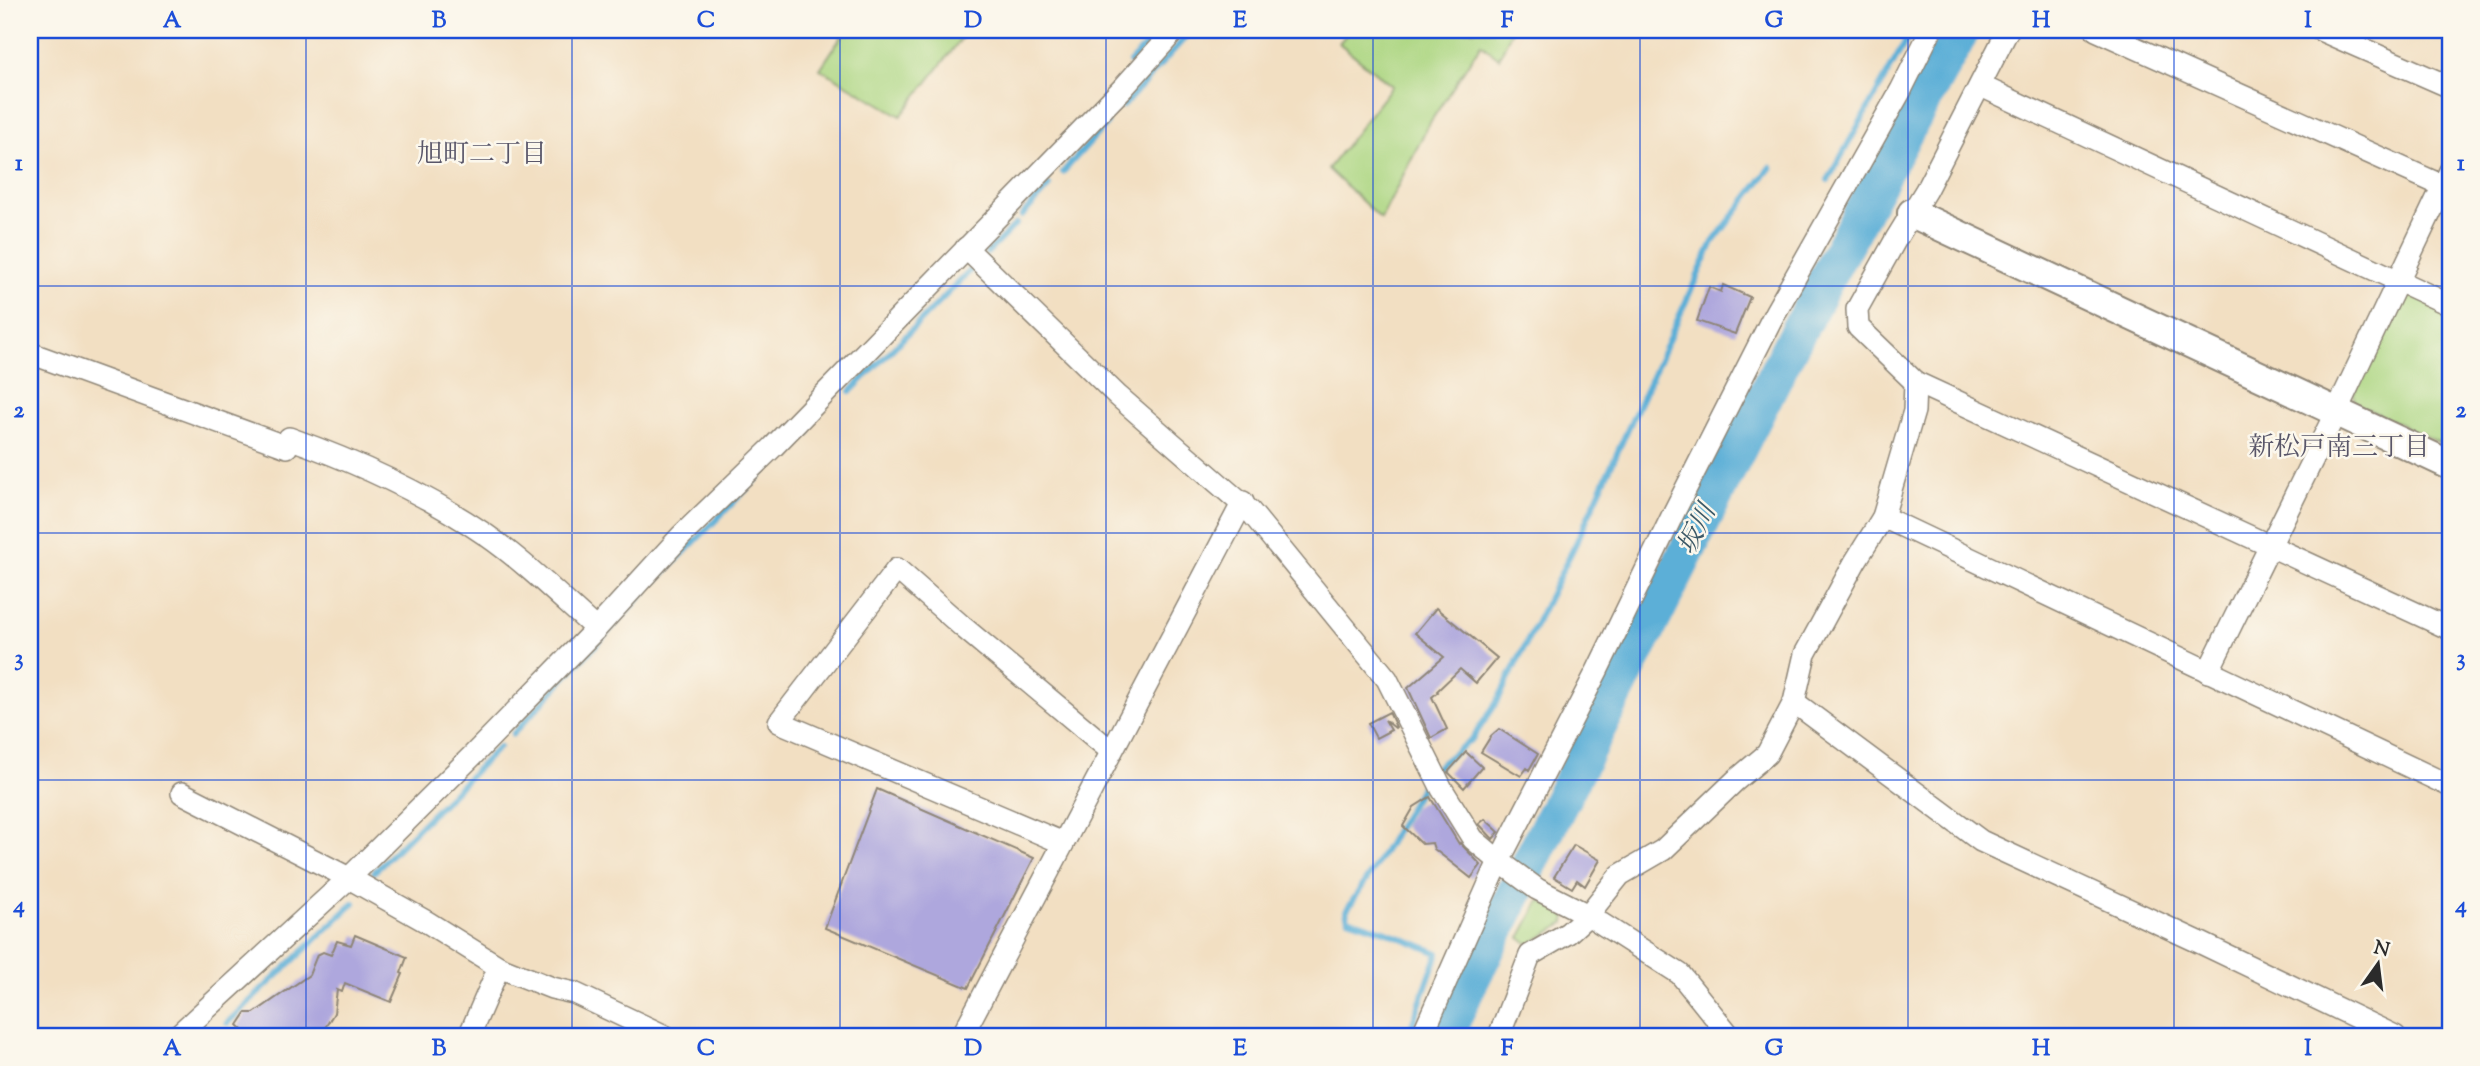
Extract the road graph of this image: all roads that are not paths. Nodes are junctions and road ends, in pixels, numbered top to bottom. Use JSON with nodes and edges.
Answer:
{"nodes":[{"id":1,"x":1175,"y":30,"type":"edge"},
{"id":2,"x":1931,"y":30,"type":"edge"},
{"id":3,"x":2008,"y":30,"type":"edge"},
{"id":4,"x":2096,"y":30,"type":"edge"},
{"id":5,"x":2320,"y":30,"type":"edge"},
{"id":6,"x":1980,"y":86,"type":"junction"},
{"id":7,"x":2450,"y":87,"type":"edge"},
{"id":8,"x":2447,"y":178,"type":"edge"},
{"id":9,"x":1912,"y":214,"type":"junction"},
{"id":10,"x":966,"y":248,"type":"junction"},
{"id":11,"x":2398,"y":281,"type":"junction"},
{"id":12,"x":2450,"y":305,"type":"edge"},
{"id":13,"x":30,"y":353,"type":"edge"},
{"id":14,"x":1915,"y":382,"type":"junction"},
{"id":15,"x":2336,"y":412,"type":"junction"},
{"id":16,"x":2450,"y":465,"type":"edge"},
{"id":17,"x":1243,"y":502,"type":"junction"},
{"id":18,"x":1883,"y":517,"type":"junction"},
{"id":19,"x":2270,"y":546,"type":"junction"},
{"id":20,"x":596,"y":629,"type":"junction"},
{"id":21,"x":2450,"y":629,"type":"edge"},
{"id":22,"x":2208,"y":672,"type":"junction"},
{"id":23,"x":1794,"y":702,"type":"junction"},
{"id":24,"x":1111,"y":751,"type":"junction"},
{"id":25,"x":2450,"y":786,"type":"edge"},
{"id":26,"x":182,"y":793,"type":"dead end"},
{"id":27,"x":1063,"y":843,"type":"junction"},
{"id":28,"x":1501,"y":862,"type":"junction"},
{"id":29,"x":349,"y":877,"type":"junction"},
{"id":30,"x":1588,"y":915,"type":"junction"},
{"id":31,"x":499,"y":967,"type":"junction"},
{"id":32,"x":177,"y":1036,"type":"edge"},
{"id":33,"x":469,"y":1036,"type":"edge"},
{"id":34,"x":664,"y":1036,"type":"edge"},
{"id":35,"x":961,"y":1036,"type":"edge"},
{"id":36,"x":1422,"y":1036,"type":"edge"},
{"id":37,"x":1499,"y":1036,"type":"edge"},
{"id":38,"x":1730,"y":1036,"type":"edge"},
{"id":39,"x":2395,"y":1036,"type":"edge"}],
"edges":[{"from":1,"to":10,"type":"street"},
{"from":2,"to":28,"type":"street"},
{"from":3,"to":6,"type":"street"},
{"from":4,"to":8,"type":"street"},
{"from":5,"to":7,"type":"street"},
{"from":6,"to":9,"type":"street"},
{"from":6,"to":11,"type":"street"},
{"from":8,"to":11,"type":"street"},
{"from":9,"to":14,"type":"street"},
{"from":9,"to":15,"type":"street"},
{"from":10,"to":17,"type":"street"},
{"from":10,"to":20,"type":"street"},
{"from":11,"to":12,"type":"street"},
{"from":11,"to":15,"type":"street"},
{"from":13,"to":20,"type":"street"},
{"from":14,"to":18,"type":"street"},
{"from":14,"to":19,"type":"street"},
{"from":15,"to":16,"type":"street"},
{"from":15,"to":19,"type":"street"},
{"from":17,"to":24,"type":"street"},
{"from":17,"to":28,"type":"street"},
{"from":18,"to":22,"type":"street"},
{"from":18,"to":23,"type":"street"},
{"from":19,"to":21,"type":"street"},
{"from":19,"to":22,"type":"street"},
{"from":20,"to":29,"type":"street"},
{"from":22,"to":25,"type":"street"},
{"from":23,"to":30,"type":"street"},
{"from":23,"to":39,"type":"street"},
{"from":24,"to":27,"type":"street"},
{"from":24,"to":27,"type":"street"},
{"from":26,"to":29,"type":"street"},
{"from":27,"to":35,"type":"street"},
{"from":28,"to":30,"type":"street"},
{"from":28,"to":36,"type":"street"},
{"from":29,"to":31,"type":"street"},
{"from":29,"to":32,"type":"street"},
{"from":30,"to":37,"type":"street"},
{"from":30,"to":38,"type":"street"},
{"from":31,"to":33,"type":"street"},
{"from":31,"to":34,"type":"street"}]}
